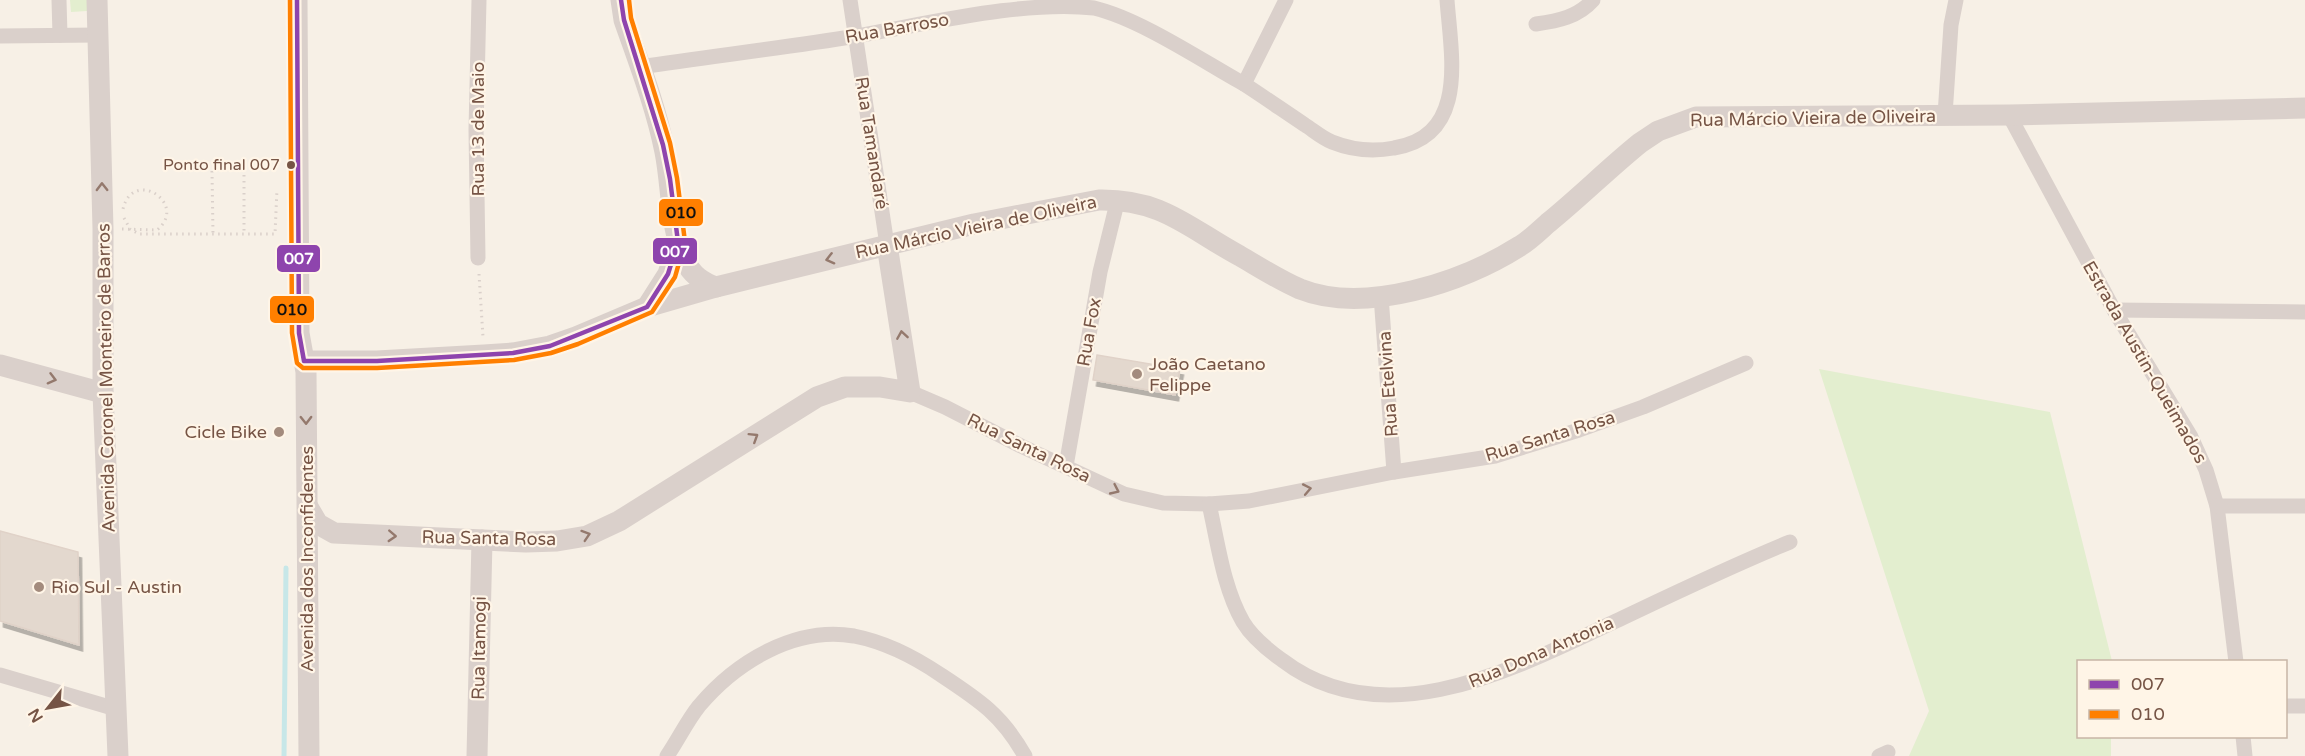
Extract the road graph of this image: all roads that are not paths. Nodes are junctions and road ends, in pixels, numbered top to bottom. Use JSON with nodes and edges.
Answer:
{"nodes":[{"id":1,"x":59,"y":0,"type":"edge"},
{"id":2,"x":97,"y":0,"type":"edge"},
{"id":3,"x":297,"y":0,"type":"edge"},
{"id":4,"x":479,"y":0,"type":"edge"},
{"id":5,"x":621,"y":0,"type":"edge"},
{"id":6,"x":850,"y":0,"type":"edge"},
{"id":7,"x":1286,"y":0,"type":"edge"},
{"id":8,"x":1447,"y":0,"type":"edge"},
{"id":9,"x":1593,"y":0,"type":"edge"},
{"id":10,"x":1956,"y":0,"type":"edge"},
{"id":11,"x":1536,"y":24,"type":"dead end"},
{"id":12,"x":98,"y":34,"type":"junction"},
{"id":13,"x":60,"y":35,"type":"junction"},
{"id":14,"x":0,"y":36,"type":"edge"},
{"id":15,"x":856,"y":36,"type":"junction"},
{"id":16,"x":640,"y":67,"type":"junction"},
{"id":17,"x":1244,"y":84,"type":"junction"},
{"id":18,"x":2305,"y":108,"type":"edge"},
{"id":19,"x":1945,"y":115,"type":"junction"},
{"id":20,"x":2009,"y":115,"type":"junction"},
{"id":21,"x":1118,"y":200,"type":"junction"},
{"id":22,"x":678,"y":242,"type":"junction"},
{"id":23,"x":887,"y":245,"type":"junction"},
{"id":24,"x":478,"y":258,"type":"dead end"},
{"id":25,"x":716,"y":287,"type":"junction"},
{"id":26,"x":1381,"y":296,"type":"junction"},
{"id":27,"x":647,"y":306,"type":"junction"},
{"id":28,"x":2114,"y":310,"type":"junction"},
{"id":29,"x":2305,"y":312,"type":"edge"},
{"id":30,"x":304,"y":361,"type":"junction"},
{"id":31,"x":1746,"y":363,"type":"dead end"},
{"id":32,"x":0,"y":365,"type":"edge"},
{"id":33,"x":910,"y":392,"type":"junction"},
{"id":34,"x":103,"y":393,"type":"junction"},
{"id":35,"x":1066,"y":466,"type":"junction"},
{"id":36,"x":1394,"y":472,"type":"junction"},
{"id":37,"x":1209,"y":504,"type":"junction"},
{"id":38,"x":2217,"y":506,"type":"junction"},
{"id":39,"x":308,"y":507,"type":"junction"},
{"id":40,"x":2305,"y":507,"type":"edge"},
{"id":41,"x":334,"y":534,"type":"junction"},
{"id":42,"x":482,"y":540,"type":"junction"},
{"id":43,"x":1790,"y":542,"type":"dead end"},
{"id":44,"x":307,"y":561,"type":"junction"},
{"id":45,"x":2236,"y":660,"type":"edge"},
{"id":46,"x":0,"y":675,"type":"edge"},
{"id":47,"x":2287,"y":706,"type":"edge"},
{"id":48,"x":2305,"y":706,"type":"edge"},
{"id":49,"x":116,"y":709,"type":"junction"},
{"id":50,"x":2243,"y":738,"type":"edge"},
{"id":51,"x":118,"y":756,"type":"edge"},
{"id":52,"x":309,"y":756,"type":"edge"},
{"id":53,"x":477,"y":756,"type":"edge"},
{"id":54,"x":667,"y":756,"type":"edge"},
{"id":55,"x":1025,"y":756,"type":"edge"},
{"id":56,"x":2245,"y":756,"type":"edge"}],
"edges":[{"from":1,"to":13,"type":"street"},
{"from":2,"to":12,"type":"main road","name":"Avenida Coronel Monteiro de Barros"},
{"from":3,"to":30,"type":"main road","name":"Avenida dos Inconfidentes"},
{"from":4,"to":24,"type":"street","name":"Rua 13 de Maio"},
{"from":5,"to":16,"type":"main road"},
{"from":6,"to":15,"type":"street","name":"Rua Tamandaré"},
{"from":7,"to":17,"type":"street"},
{"from":8,"to":17,"type":"street","name":"Rua Barroso"},
{"from":9,"to":11,"type":"street"},
{"from":10,"to":19,"type":"street"},
{"from":12,"to":13,"type":"street"},
{"from":34,"to":12,"type":"main road","name":"Avenida Coronel Monteiro de Barros","one_way":true},
{"from":13,"to":14,"type":"street"},
{"from":15,"to":16,"type":"street","name":"Rua Barroso"},
{"from":15,"to":17,"type":"street","name":"Rua Barroso"},
{"from":15,"to":23,"type":"street","name":"Rua Tamandaré"},
{"from":16,"to":22,"type":"main road"},
{"from":18,"to":20,"type":"main road","name":"Rua Márcio Vieira de Oliveira"},
{"from":19,"to":20,"type":"main road","name":"Rua Márcio Vieira de Oliveira"},
{"from":19,"to":26,"type":"main road","name":"Rua Márcio Vieira de Oliveira"},
{"from":20,"to":28,"type":"street","name":"Estrada Austin-Queimados"},
{"from":21,"to":23,"type":"main road","name":"Rua Márcio Vieira de Oliveira"},
{"from":21,"to":26,"type":"main road","name":"Rua Márcio Vieira de Oliveira"},
{"from":21,"to":35,"type":"street","name":"Rua Fox"},
{"from":22,"to":25,"type":"main road"},
{"from":22,"to":27,"type":"main road"},
{"from":23,"to":25,"type":"main road","name":"Rua Márcio Vieira de Oliveira","one_way":true},
{"from":33,"to":23,"type":"main road","name":"Rua Tamandaré","one_way":true},
{"from":25,"to":27,"type":"main road","name":"Rua Márcio Vieira de Oliveira"},
{"from":26,"to":36,"type":"street","name":"Rua Etelvina"},
{"from":27,"to":30,"type":"main road","name":"Rua Márcio Vieira de Oliveira"},
{"from":28,"to":29,"type":"street"},
{"from":28,"to":38,"type":"street","name":"Estrada Austin-Queimados"},
{"from":30,"to":39,"type":"main road","name":"Avenida dos Inconfidentes","one_way":true},
{"from":31,"to":36,"type":"street","name":"Rua Santa Rosa"},
{"from":32,"to":34,"type":"main road","one_way":true},
{"from":33,"to":35,"type":"street","name":"Rua Santa Rosa"},
{"from":42,"to":33,"type":"main road","name":"Rua Santa Rosa","one_way":true},
{"from":34,"to":49,"type":"main road","name":"Avenida Coronel Monteiro de Barros"},
{"from":35,"to":37,"type":"street","name":"Rua Santa Rosa","one_way":true},
{"from":37,"to":36,"type":"street","name":"Rua Santa Rosa","one_way":true},
{"from":37,"to":43,"type":"street","name":"Rua Dona Antonia"},
{"from":38,"to":40,"type":"street"},
{"from":38,"to":45,"type":"street","name":"Estrada Austin-Queimados"},
{"from":39,"to":41,"type":"main road"},
{"from":39,"to":44,"type":"main road","name":"Avenida dos Inconfidentes"},
{"from":41,"to":42,"type":"main road","name":"Rua Santa Rosa","one_way":true},
{"from":41,"to":44,"type":"main road"},
{"from":42,"to":53,"type":"main road","name":"Rua Itamogi"},
{"from":44,"to":52,"type":"main road","name":"Avenida dos Inconfidentes"},
{"from":46,"to":49,"type":"street"},
{"from":47,"to":48,"type":"street"},
{"from":49,"to":51,"type":"main road","name":"Avenida Coronel Monteiro de Barros"},
{"from":50,"to":56,"type":"street"},
{"from":54,"to":55,"type":"street"}]}
